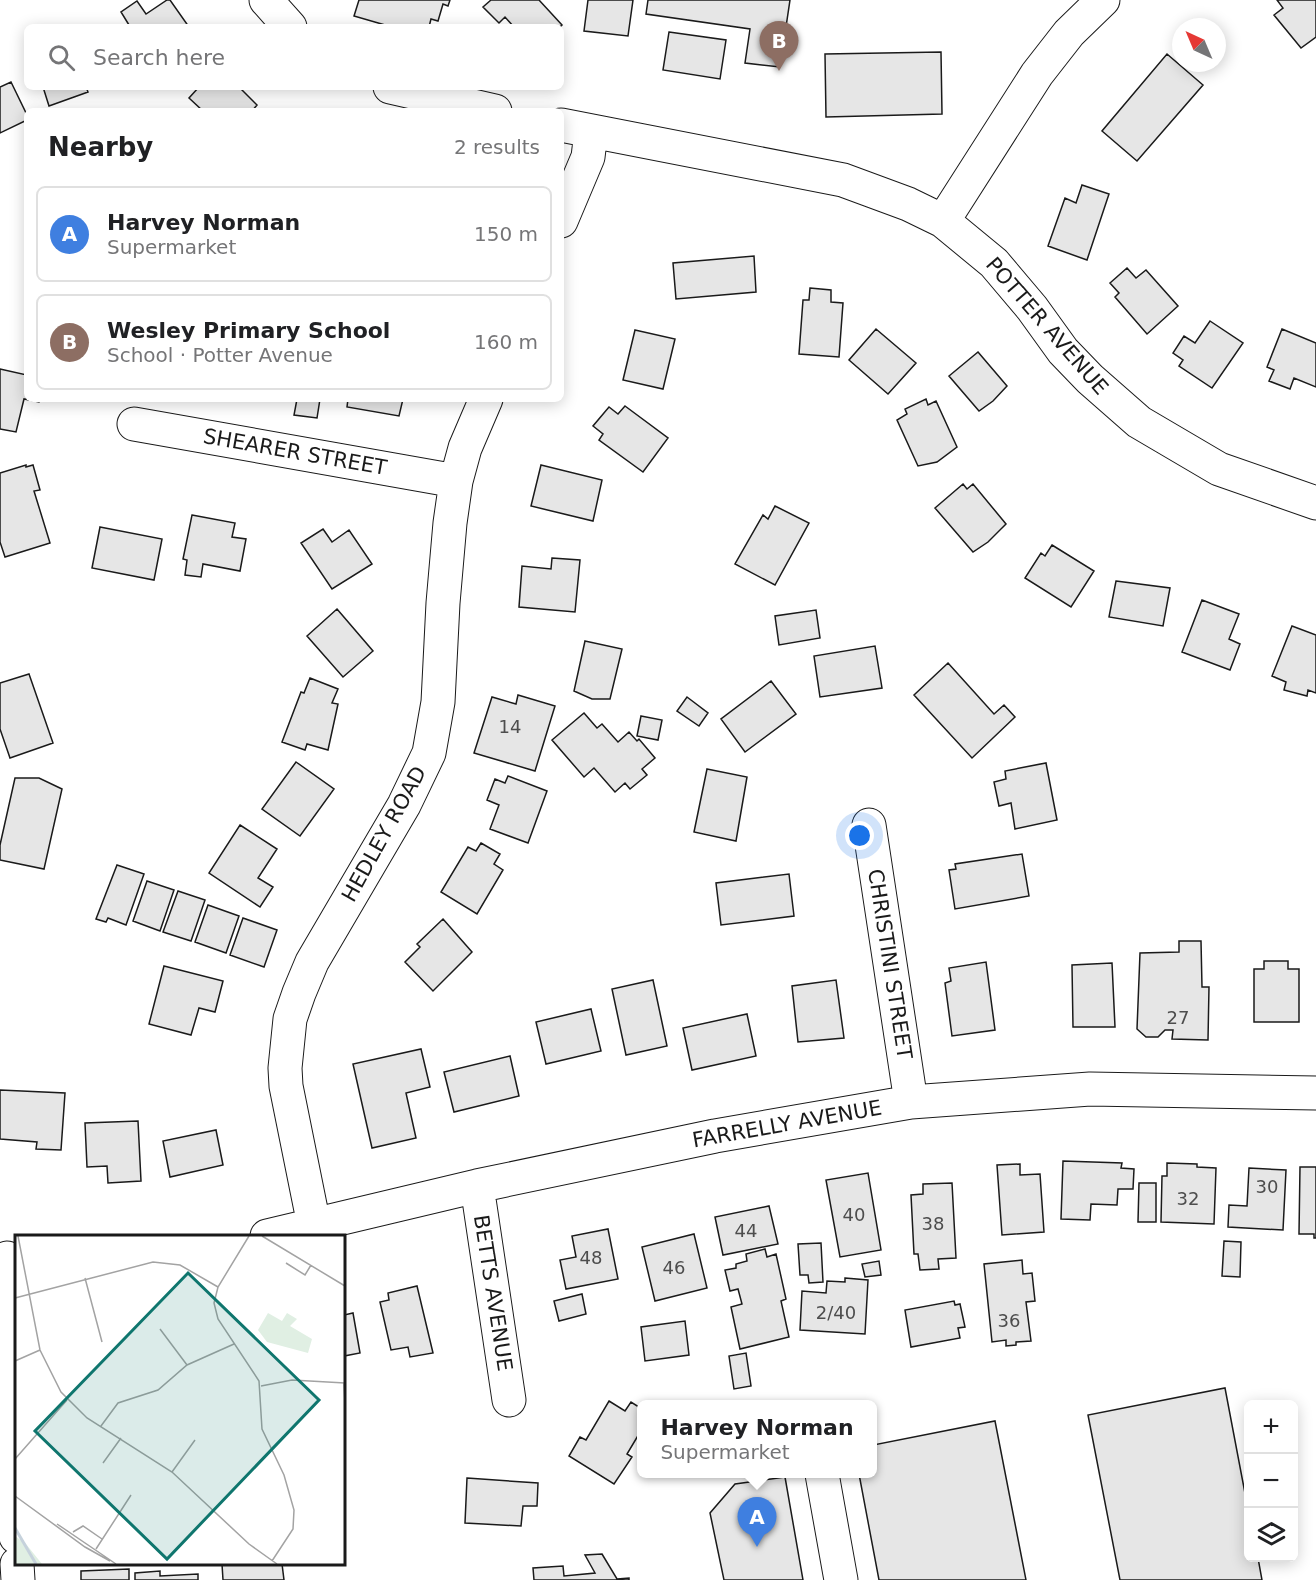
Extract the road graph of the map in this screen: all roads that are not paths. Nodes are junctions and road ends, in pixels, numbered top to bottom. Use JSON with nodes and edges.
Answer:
{"nodes":[{"id":1,"x":266,"y":0,"type":"edge"},
{"id":2,"x":1103,"y":0,"type":"edge"},
{"id":3,"x":287,"y":24,"type":"edge"},
{"id":4,"x":403,"y":90,"type":"edge"},
{"id":5,"x":482,"y":108,"type":"edge"},
{"id":6,"x":576,"y":129,"type":"edge"},
{"id":7,"x":564,"y":214,"type":"edge"},
{"id":8,"x":943,"y":220,"type":"junction"},
{"id":9,"x":485,"y":402,"type":"edge"},
{"id":10,"x":134,"y":424,"type":"dead end"},
{"id":11,"x":456,"y":481,"type":"junction"},
{"id":12,"x":1316,"y":503,"type":"edge"},
{"id":13,"x":869,"y":825,"type":"dead end"},
{"id":14,"x":1316,"y":1093,"type":"edge"},
{"id":15,"x":911,"y":1102,"type":"junction"},
{"id":16,"x":477,"y":1186,"type":"junction"},
{"id":17,"x":314,"y":1226,"type":"junction"},
{"id":18,"x":272,"y":1235,"type":"edge"},
{"id":19,"x":8,"y":1258,"type":"edge"},
{"id":20,"x":509,"y":1400,"type":"dead end"},
{"id":21,"x":823,"y":1478,"type":"edge"},
{"id":22,"x":15,"y":1502,"type":"edge"},
{"id":23,"x":17,"y":1565,"type":"edge"},
{"id":24,"x":18,"y":1580,"type":"edge"},
{"id":25,"x":841,"y":1580,"type":"edge"}],
"edges":[{"from":1,"to":3,"type":"street"},
{"from":2,"to":8,"type":"street"},
{"from":4,"to":5,"type":"street"},
{"from":6,"to":7,"type":"street"},
{"from":6,"to":8,"type":"street","name":"POTTER AVENUE"},
{"from":8,"to":12,"type":"street","name":"POTTER AVENUE"},
{"from":9,"to":11,"type":"street","name":"HEDLEY ROAD"},
{"from":10,"to":11,"type":"street","name":"SHEARER STREET"},
{"from":11,"to":17,"type":"street","name":"HEDLEY ROAD"},
{"from":13,"to":15,"type":"street","name":"CHRISTINI STREET"},
{"from":14,"to":15,"type":"street","name":"FARRELLY AVENUE"},
{"from":15,"to":16,"type":"street","name":"FARRELLY AVENUE"},
{"from":16,"to":17,"type":"street","name":"FARRELLY AVENUE"},
{"from":16,"to":20,"type":"street","name":"BETTS AVENUE"},
{"from":17,"to":18,"type":"street","name":"FARRELLY AVENUE"},
{"from":19,"to":22,"type":"street"},
{"from":21,"to":25,"type":"street"},
{"from":23,"to":24,"type":"street"}]}
